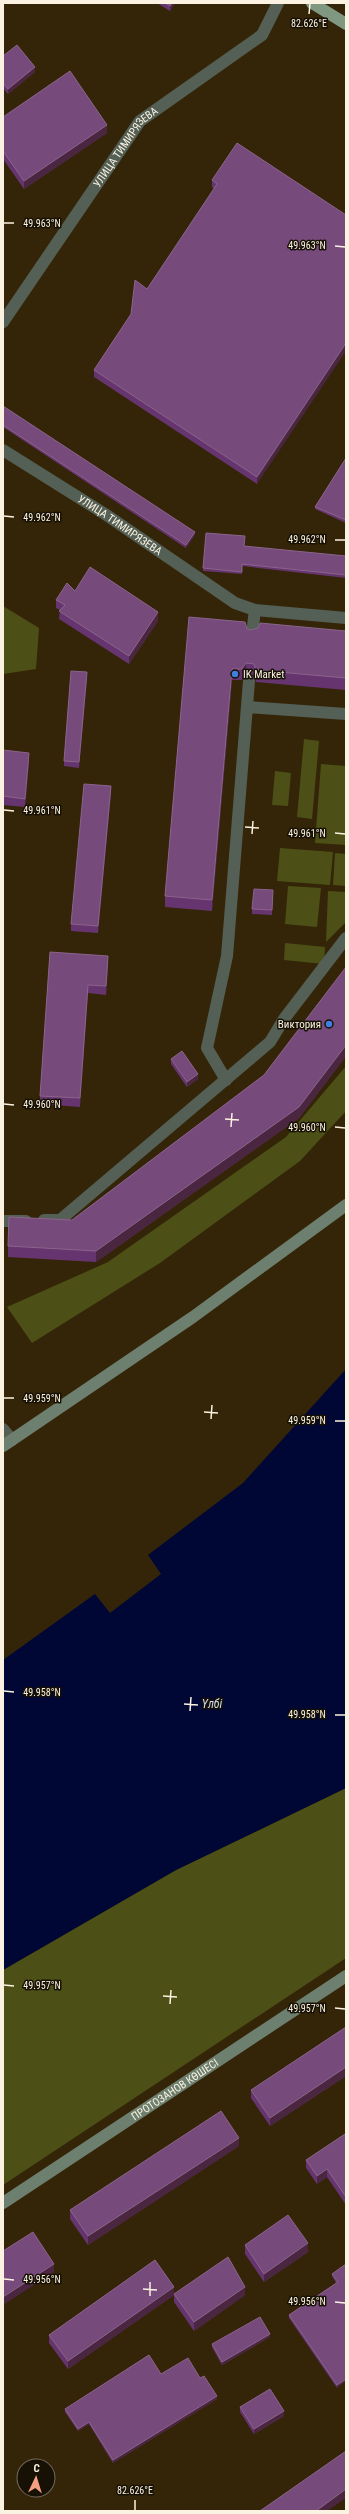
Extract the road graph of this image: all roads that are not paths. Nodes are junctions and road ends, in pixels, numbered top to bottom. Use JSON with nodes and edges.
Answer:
{"nodes":[{"id":1,"x":278,"y":3,"type":"edge"},
{"id":2,"x":312,"y":3,"type":"edge"},
{"id":3,"x":346,"y":24,"type":"edge"},
{"id":4,"x":3,"y":322,"type":"edge"},
{"id":5,"x":3,"y":450,"type":"edge"},
{"id":6,"x":255,"y":610,"type":"junction"},
{"id":7,"x":346,"y":618,"type":"edge"},
{"id":8,"x":252,"y":634,"type":"edge"},
{"id":9,"x":249,"y":681,"type":"edge"},
{"id":10,"x":247,"y":707,"type":"junction"},
{"id":11,"x":346,"y":714,"type":"edge"},
{"id":12,"x":346,"y":938,"type":"edge"},
{"id":13,"x":226,"y":1080,"type":"junction"},
{"id":14,"x":346,"y":1206,"type":"edge"},
{"id":15,"x":3,"y":1221,"type":"edge"},
{"id":16,"x":3,"y":1429,"type":"edge"},
{"id":17,"x":7,"y":1443,"type":"edge"},
{"id":18,"x":346,"y":1976,"type":"edge"},
{"id":19,"x":3,"y":2203,"type":"edge"}],
"edges":[{"from":1,"to":4,"type":"street","name":"УЛИЦА ТИМИРЯЗЕВА"},
{"from":2,"to":3,"type":"main road"},
{"from":5,"to":6,"type":"street","name":"УЛИЦА ТИМИРЯЗЕВА"},
{"from":6,"to":7,"type":"street","name":"УЛИЦА ТИМИРЯЗЕВА"},
{"from":6,"to":8,"type":"street"},
{"from":9,"to":10,"type":"street"},
{"from":10,"to":11,"type":"street"},
{"from":10,"to":13,"type":"street"},
{"from":12,"to":13,"type":"street"},
{"from":13,"to":15,"type":"street"},
{"from":14,"to":17,"type":"street"},
{"from":16,"to":17,"type":"street"},
{"from":18,"to":19,"type":"street","name":"ПРОТОЗАНОВ КӨШЕСІ"}]}
